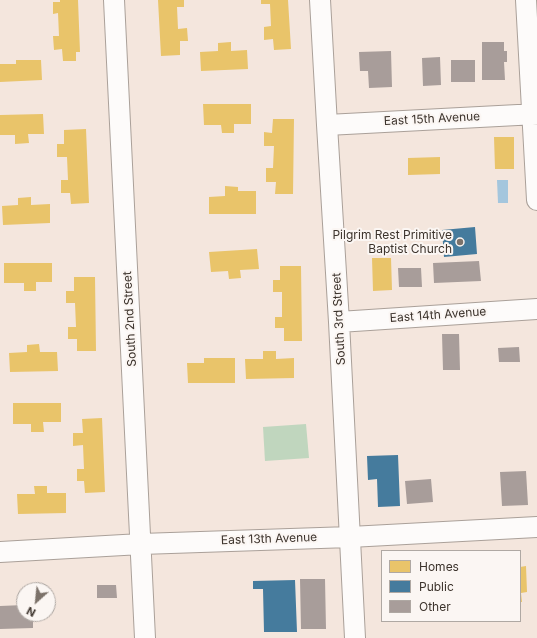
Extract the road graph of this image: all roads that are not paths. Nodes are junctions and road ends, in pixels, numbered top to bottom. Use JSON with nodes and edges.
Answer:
{"nodes":[{"id":1,"x":114,"y":0,"type":"edge"},
{"id":2,"x":320,"y":0,"type":"edge"},
{"id":3,"x":526,"y":0,"type":"edge"},
{"id":4,"x":535,"y":114,"type":"edge"},
{"id":5,"x":327,"y":125,"type":"junction"},
{"id":6,"x":537,"y":200,"type":"edge"},
{"id":7,"x":537,"y":309,"type":"edge"},
{"id":8,"x":339,"y":322,"type":"junction"},
{"id":9,"x":537,"y":527,"type":"edge"},
{"id":10,"x":350,"y":536,"type":"junction"},
{"id":11,"x":141,"y":544,"type":"junction"},
{"id":12,"x":0,"y":552,"type":"edge"},
{"id":13,"x":145,"y":638,"type":"edge"},
{"id":14,"x":355,"y":638,"type":"edge"}],
"edges":[{"from":1,"to":11,"type":"street","name":"South 2nd Street"},
{"from":2,"to":5,"type":"street","name":"South 3rd Street"},
{"from":3,"to":4,"type":"street"},
{"from":4,"to":5,"type":"street","name":"East 15th Avenue"},
{"from":4,"to":6,"type":"street"},
{"from":5,"to":8,"type":"street","name":"South 3rd Street"},
{"from":7,"to":8,"type":"street","name":"East 14th Avenue"},
{"from":8,"to":10,"type":"street","name":"South 3rd Street"},
{"from":9,"to":10,"type":"street","name":"East 13th Avenue"},
{"from":10,"to":11,"type":"street","name":"East 13th Avenue"},
{"from":10,"to":14,"type":"street","name":"South 3rd Street"},
{"from":11,"to":12,"type":"street","name":"East 13th Avenue"},
{"from":11,"to":13,"type":"street","name":"South 2nd Street"}]}
